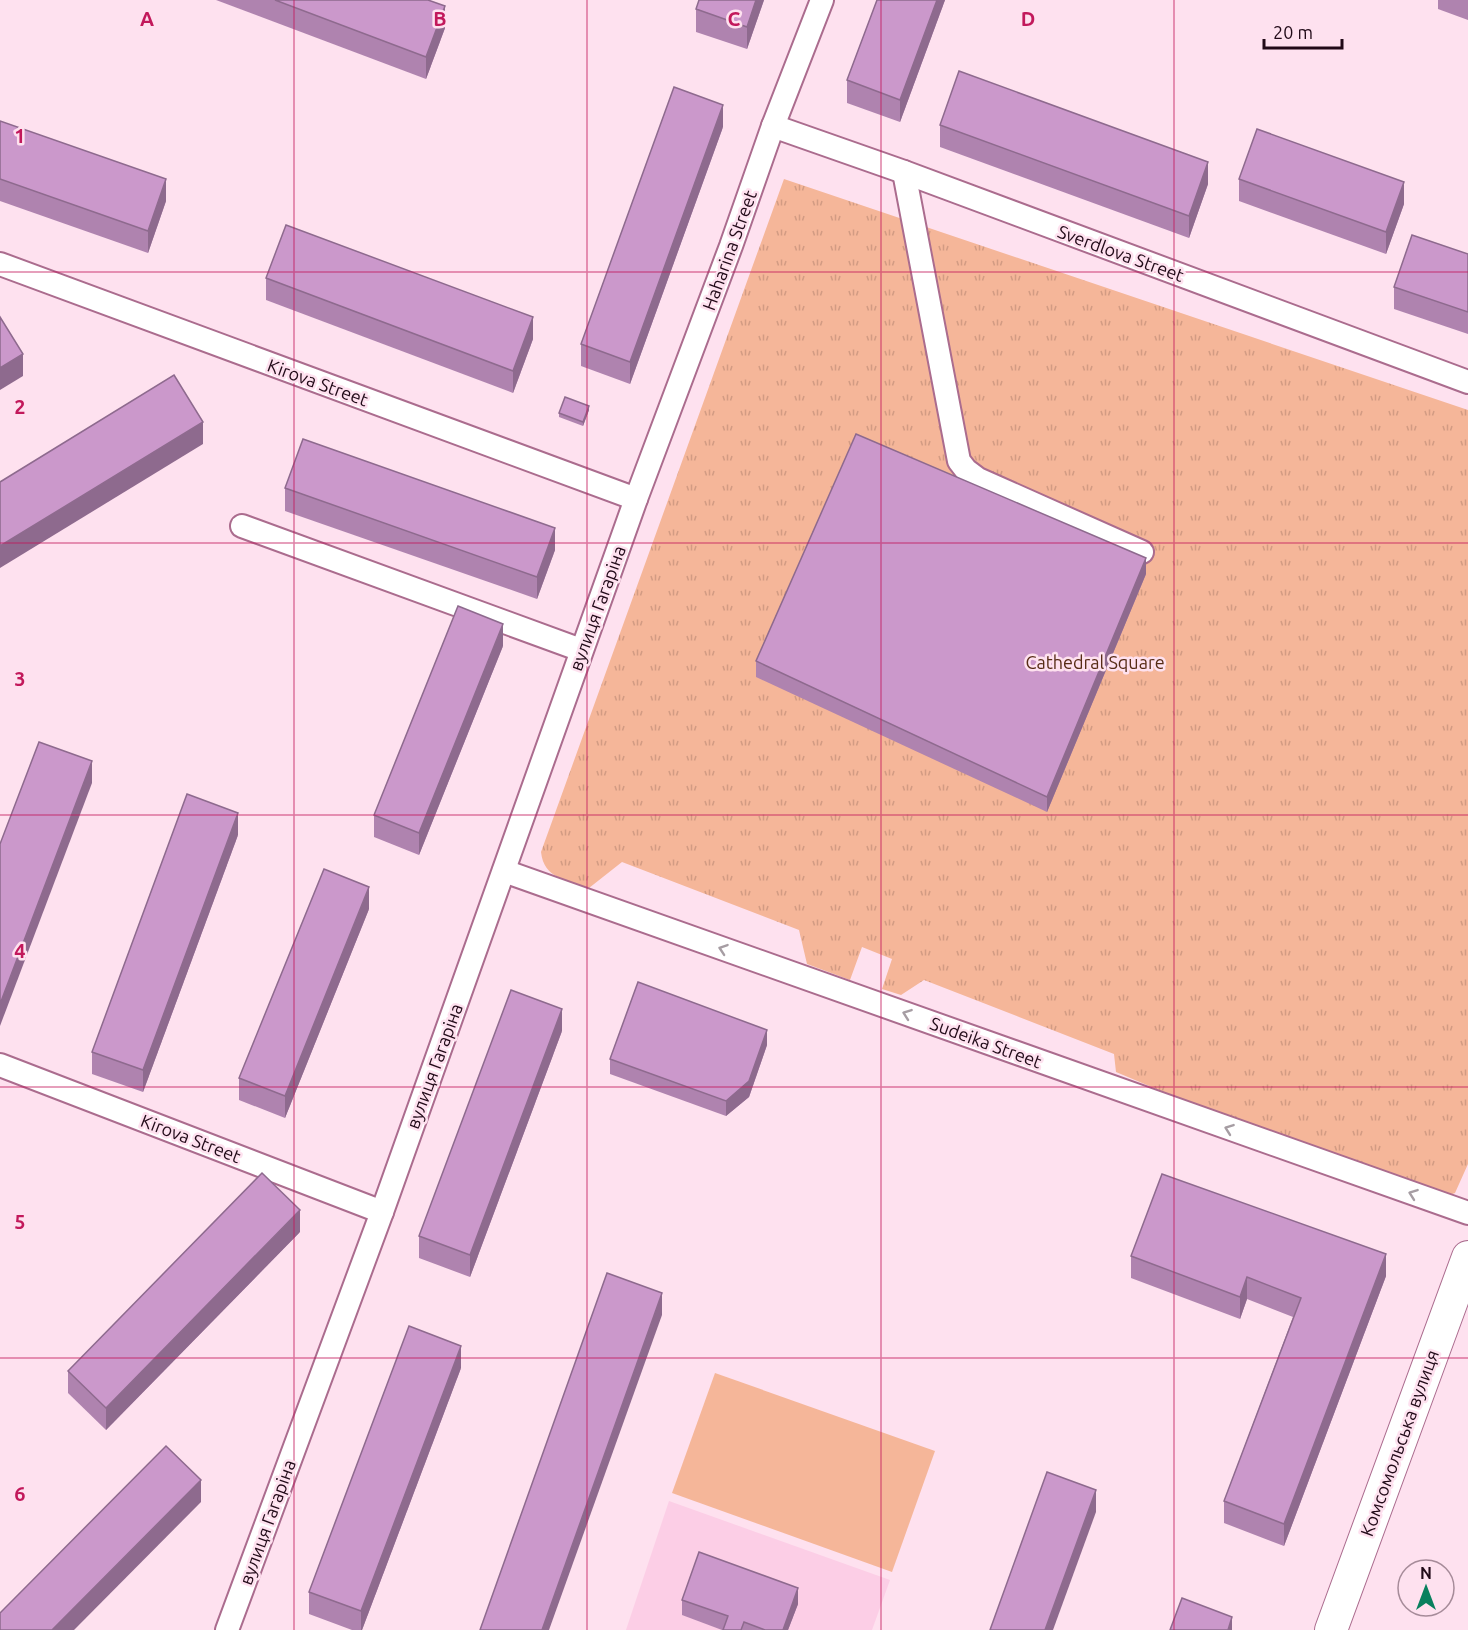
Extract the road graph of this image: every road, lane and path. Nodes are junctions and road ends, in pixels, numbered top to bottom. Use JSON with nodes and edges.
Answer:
{"nodes":[{"id":1,"x":822,"y":0,"type":"edge"},
{"id":2,"x":773,"y":126,"type":"junction"},
{"id":3,"x":904,"y":172,"type":"junction"},
{"id":4,"x":0,"y":264,"type":"edge"},
{"id":5,"x":1468,"y":382,"type":"edge"},
{"id":6,"x":636,"y":499,"type":"junction"},
{"id":7,"x":242,"y":526,"type":"dead end"},
{"id":8,"x":1142,"y":552,"type":"dead end"},
{"id":9,"x":581,"y":650,"type":"junction"},
{"id":10,"x":504,"y":871,"type":"junction"},
{"id":11,"x":0,"y":1065,"type":"edge"},
{"id":12,"x":382,"y":1212,"type":"junction"},
{"id":13,"x":1468,"y":1214,"type":"edge"},
{"id":14,"x":1468,"y":1257,"type":"edge"},
{"id":15,"x":227,"y":1630,"type":"edge"},
{"id":16,"x":1330,"y":1630,"type":"edge"}],
"edges":[{"from":1,"to":2,"type":"street","name":"Haharina Street"},
{"from":2,"to":3,"type":"street","name":"Sverdlova Street"},
{"from":2,"to":6,"type":"street","name":"Haharina Street"},
{"from":3,"to":5,"type":"street","name":"Sverdlova Street"},
{"from":3,"to":8,"type":"street"},
{"from":4,"to":6,"type":"street","name":"Kirova Street"},
{"from":6,"to":9,"type":"street","name":"вулиця Гагаріна"},
{"from":7,"to":9,"type":"street"},
{"from":9,"to":10,"type":"street","name":"вулиця Гагаріна"},
{"from":10,"to":12,"type":"street","name":"вулиця Гагаріна"},
{"from":13,"to":10,"type":"street","name":"Sudeika Street","one_way":true},
{"from":11,"to":12,"type":"street","name":"Kirova Street"},
{"from":12,"to":15,"type":"street","name":"вулиця Гагаріна"},
{"from":14,"to":16,"type":"street","name":"Комсомольська вулиця"}]}
